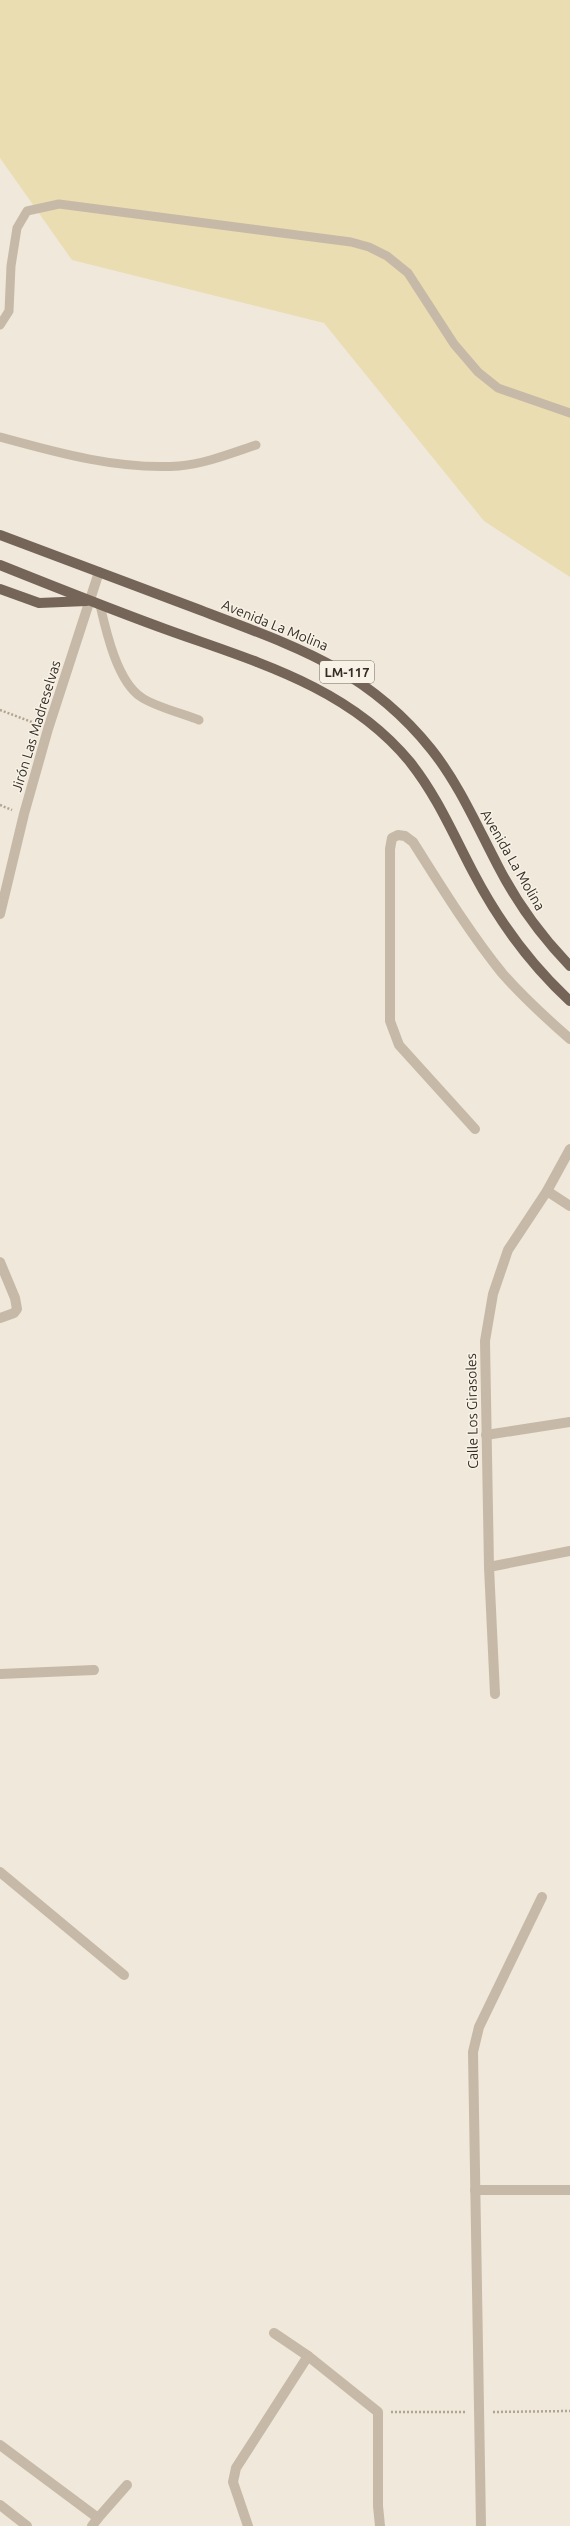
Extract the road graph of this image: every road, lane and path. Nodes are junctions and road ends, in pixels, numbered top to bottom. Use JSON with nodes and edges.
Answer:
{"nodes":[{"id":1,"x":0,"y":325,"type":"edge"},
{"id":2,"x":570,"y":413,"type":"edge"},
{"id":3,"x":0,"y":437,"type":"edge"},
{"id":4,"x":256,"y":445,"type":"dead end"},
{"id":5,"x":0,"y":535,"type":"edge"},
{"id":6,"x":0,"y":565,"type":"edge"},
{"id":7,"x":99,"y":572,"type":"junction"},
{"id":8,"x":0,"y":589,"type":"edge"},
{"id":9,"x":90,"y":601,"type":"junction"},
{"id":10,"x":100,"y":605,"type":"junction"},
{"id":11,"x":0,"y":710,"type":"edge"},
{"id":12,"x":199,"y":720,"type":"dead end"},
{"id":13,"x":48,"y":729,"type":"junction"},
{"id":14,"x":0,"y":914,"type":"edge"},
{"id":15,"x":570,"y":966,"type":"edge"},
{"id":16,"x":570,"y":1002,"type":"edge"},
{"id":17,"x":570,"y":1039,"type":"edge"},
{"id":18,"x":475,"y":1129,"type":"dead end"},
{"id":19,"x":570,"y":1149,"type":"edge"},
{"id":20,"x":546,"y":1191,"type":"junction"},
{"id":21,"x":570,"y":1206,"type":"edge"},
{"id":22,"x":0,"y":1262,"type":"edge"},
{"id":23,"x":0,"y":1318,"type":"edge"},
{"id":24,"x":570,"y":1422,"type":"edge"},
{"id":25,"x":486,"y":1435,"type":"junction"},
{"id":26,"x":570,"y":1551,"type":"edge"},
{"id":27,"x":489,"y":1567,"type":"junction"},
{"id":28,"x":94,"y":1670,"type":"dead end"},
{"id":29,"x":0,"y":1674,"type":"edge"},
{"id":30,"x":495,"y":1694,"type":"dead end"},
{"id":31,"x":0,"y":1872,"type":"edge"},
{"id":32,"x":542,"y":1897,"type":"dead end"},
{"id":33,"x":124,"y":1975,"type":"dead end"},
{"id":34,"x":475,"y":2190,"type":"junction"},
{"id":35,"x":570,"y":2190,"type":"edge"},
{"id":36,"x":274,"y":2333,"type":"dead end"},
{"id":37,"x":308,"y":2356,"type":"junction"},
{"id":38,"x":570,"y":2411,"type":"edge"},
{"id":39,"x":378,"y":2412,"type":"junction"},
{"id":40,"x":479,"y":2412,"type":"junction"},
{"id":41,"x":0,"y":2446,"type":"edge"},
{"id":42,"x":127,"y":2485,"type":"dead end"},
{"id":43,"x":0,"y":2505,"type":"edge"},
{"id":44,"x":95,"y":2522,"type":"edge"},
{"id":45,"x":27,"y":2526,"type":"edge"},
{"id":46,"x":248,"y":2526,"type":"edge"},
{"id":47,"x":380,"y":2526,"type":"edge"},
{"id":48,"x":481,"y":2526,"type":"edge"}],
"edges":[{"from":1,"to":2,"type":"lane"},
{"from":3,"to":4,"type":"lane"},
{"from":5,"to":7,"type":"main road","name":"Avenida La Molina","number":"LM-117"},
{"from":6,"to":9,"type":"main road","number":"LM-117"},
{"from":7,"to":9,"type":"street","name":"Jirón Las Madreselvas"},
{"from":7,"to":15,"type":"main road","name":"Avenida La Molina","number":"LM-117"},
{"from":8,"to":9,"type":"main road","number":"LM-117"},
{"from":9,"to":10,"type":"main road","number":"LM-117"},
{"from":9,"to":13,"type":"street","name":"Jirón Las Madreselvas"},
{"from":10,"to":12,"type":"lane"},
{"from":10,"to":16,"type":"main road","number":"LM-117"},
{"from":11,"to":13,"type":"path"},
{"from":13,"to":14,"type":"street","name":"Jirón Las Madreselvas"},
{"from":17,"to":18,"type":"street"},
{"from":19,"to":20,"type":"street","name":"Calle Los Girasoles"},
{"from":20,"to":21,"type":"street"},
{"from":20,"to":25,"type":"street","name":"Calle Los Girasoles"},
{"from":22,"to":23,"type":"street"},
{"from":24,"to":25,"type":"street"},
{"from":25,"to":27,"type":"street","name":"Calle Los Girasoles"},
{"from":26,"to":27,"type":"street"},
{"from":27,"to":30,"type":"street","name":"Calle Los Girasoles"},
{"from":28,"to":29,"type":"street"},
{"from":31,"to":33,"type":"street"},
{"from":32,"to":34,"type":"street"},
{"from":34,"to":35,"type":"street"},
{"from":34,"to":40,"type":"street"},
{"from":36,"to":37,"type":"street"},
{"from":37,"to":39,"type":"street"},
{"from":37,"to":46,"type":"street"},
{"from":38,"to":40,"type":"path"},
{"from":39,"to":40,"type":"path"},
{"from":39,"to":47,"type":"street"},
{"from":40,"to":48,"type":"street"},
{"from":41,"to":44,"type":"street"},
{"from":42,"to":44,"type":"street"},
{"from":43,"to":45,"type":"street"}]}
